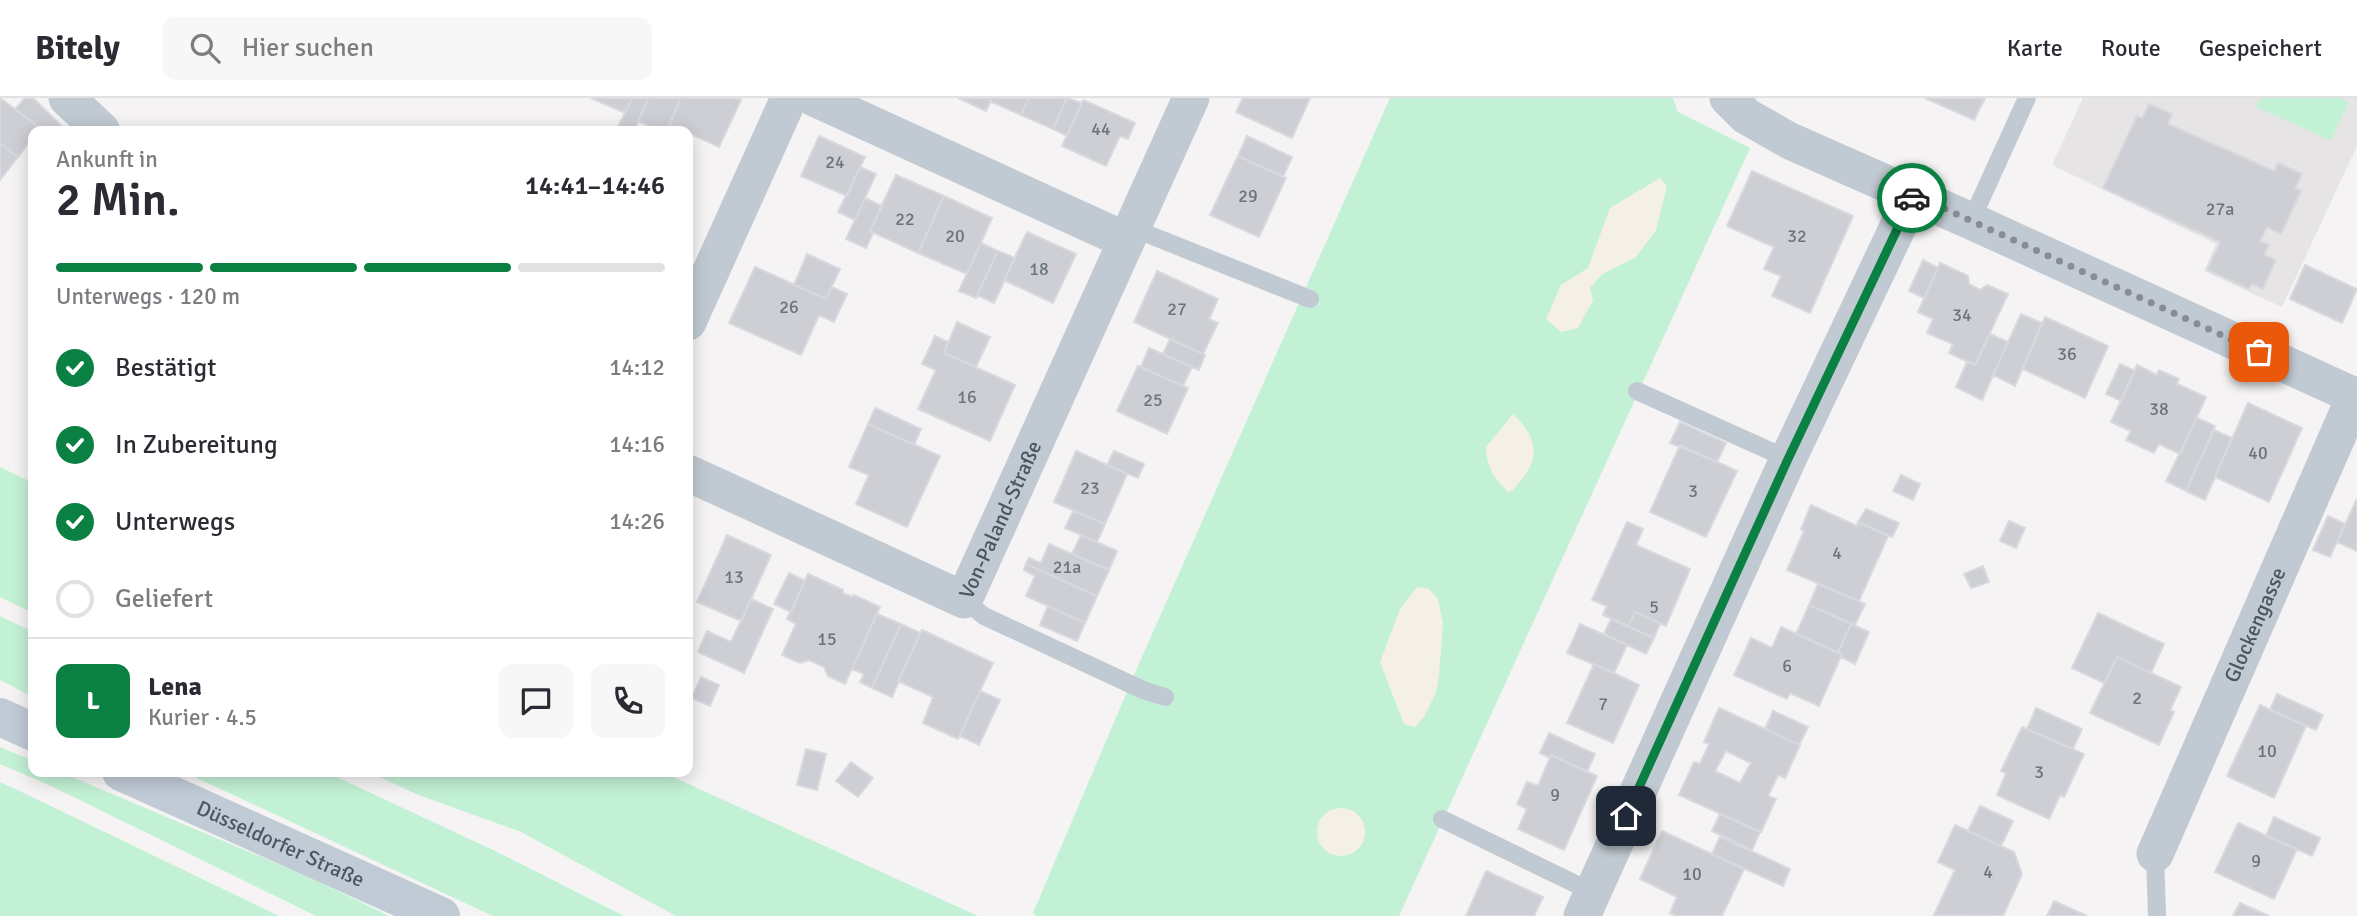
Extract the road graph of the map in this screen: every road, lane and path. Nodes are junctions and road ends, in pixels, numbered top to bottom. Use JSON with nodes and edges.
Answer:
{"nodes":[{"id":1,"x":67,"y":98,"type":"edge"},
{"id":2,"x":789,"y":98,"type":"edge"},
{"id":3,"x":814,"y":98,"type":"edge"},
{"id":4,"x":1191,"y":98,"type":"edge"},
{"id":5,"x":1728,"y":98,"type":"edge"},
{"id":6,"x":2027,"y":98,"type":"edge"},
{"id":7,"x":97,"y":126,"type":"edge"},
{"id":8,"x":1913,"y":195,"type":"junction"},
{"id":9,"x":1971,"y":221,"type":"junction"},
{"id":10,"x":1128,"y":233,"type":"junction"},
{"id":11,"x":1310,"y":299,"type":"dead end"},
{"id":12,"x":693,"y":311,"type":"edge"},
{"id":13,"x":1637,"y":391,"type":"dead end"},
{"id":14,"x":2356,"y":397,"type":"edge"},
{"id":15,"x":1788,"y":459,"type":"junction"},
{"id":16,"x":693,"y":475,"type":"edge"},
{"id":17,"x":964,"y":600,"type":"junction"},
{"id":18,"x":1165,"y":697,"type":"dead end"},
{"id":19,"x":0,"y":718,"type":"edge"},
{"id":20,"x":28,"y":730,"type":"edge"},
{"id":21,"x":132,"y":777,"type":"edge"},
{"id":22,"x":1442,"y":819,"type":"dead end"},
{"id":23,"x":2155,"y":854,"type":"joint"},
{"id":24,"x":1587,"y":904,"type":"edge"},
{"id":25,"x":441,"y":916,"type":"edge"},
{"id":26,"x":2157,"y":916,"type":"edge"}],
"edges":[{"from":1,"to":7,"type":"street"},
{"from":2,"to":12,"type":"street"},
{"from":3,"to":10,"type":"street"},
{"from":4,"to":10,"type":"street","name":"Von-Paland-Straße"},
{"from":5,"to":8,"type":"street"},
{"from":6,"to":9,"type":"lane"},
{"from":8,"to":9,"type":"street"},
{"from":8,"to":15,"type":"street"},
{"from":9,"to":14,"type":"street"},
{"from":10,"to":11,"type":"lane"},
{"from":10,"to":17,"type":"street","name":"Von-Paland-Straße"},
{"from":13,"to":15,"type":"lane"},
{"from":14,"to":23,"type":"street","name":"Glockengasse"},
{"from":15,"to":24,"type":"street"},
{"from":16,"to":17,"type":"street","name":"Von-Paland-Straße"},
{"from":17,"to":18,"type":"lane"},
{"from":19,"to":20,"type":"main road"},
{"from":21,"to":25,"type":"main road","name":"Düsseldorfer Straße"},
{"from":22,"to":24,"type":"lane"},
{"from":23,"to":26,"type":"lane"}]}
